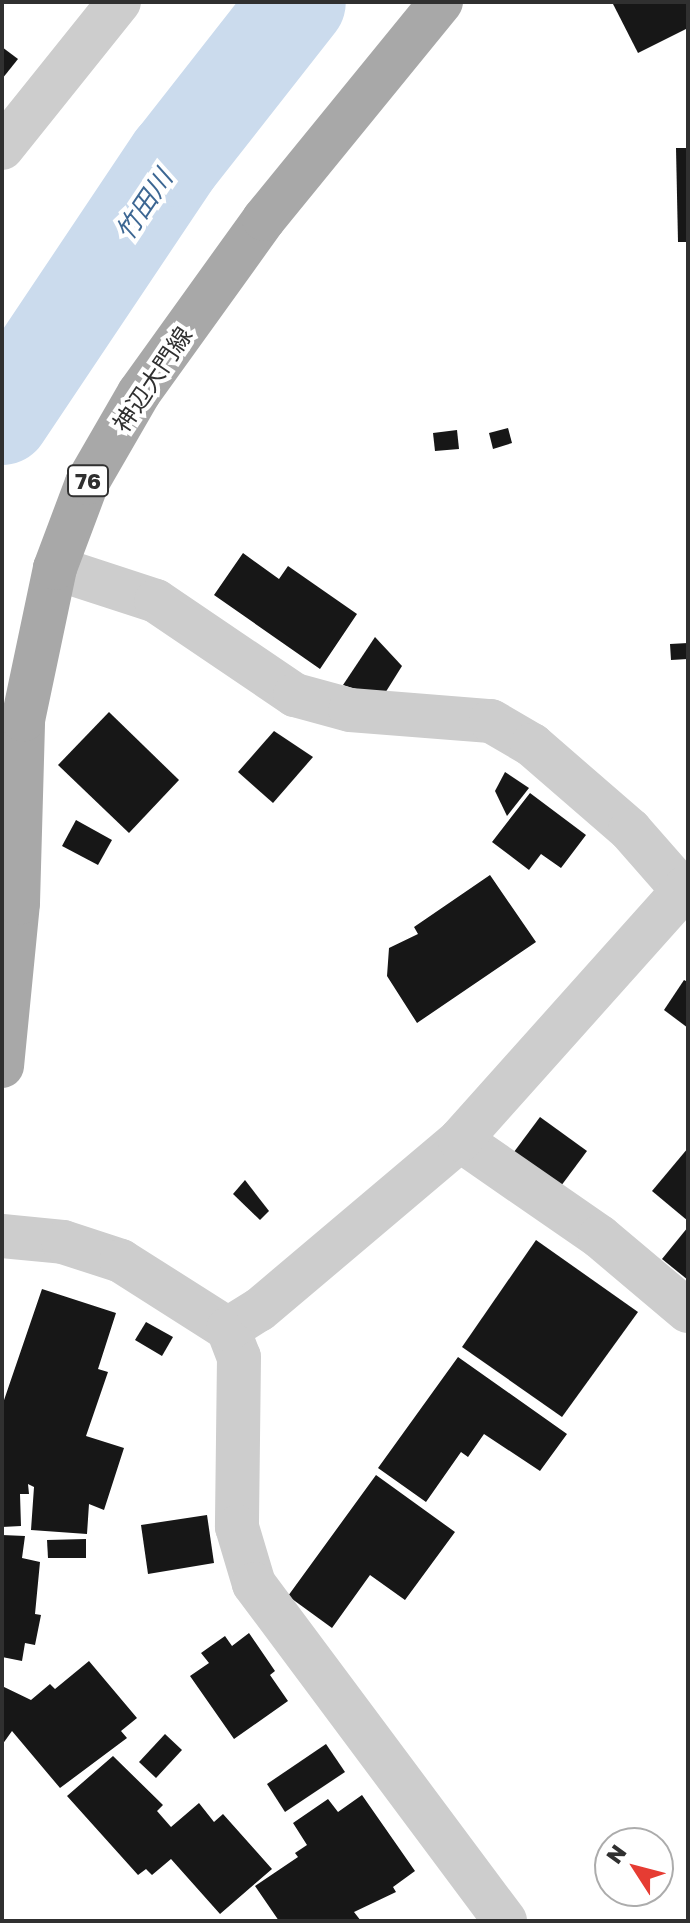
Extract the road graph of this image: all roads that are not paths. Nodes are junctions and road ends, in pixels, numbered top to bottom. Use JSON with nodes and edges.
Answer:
{"nodes":[{"id":1,"x":119,"y":2,"type":"edge"},
{"id":2,"x":441,"y":2,"type":"edge"},
{"id":3,"x":2,"y":148,"type":"edge"},
{"id":4,"x":55,"y":568,"type":"junction"},
{"id":5,"x":687,"y":890,"type":"edge"},
{"id":6,"x":2,"y":1066,"type":"edge"},
{"id":7,"x":460,"y":1140,"type":"junction"},
{"id":8,"x":2,"y":1236,"type":"edge"},
{"id":9,"x":688,"y":1311,"type":"edge"},
{"id":10,"x":228,"y":1329,"type":"junction"},
{"id":11,"x":505,"y":1921,"type":"edge"}],
"edges":[{"from":1,"to":3,"type":"street"},
{"from":2,"to":4,"type":"main road","name":"神辺大門線","number":"76"},
{"from":4,"to":5,"type":"street"},
{"from":4,"to":6,"type":"main road","name":"神辺大門線","number":"76"},
{"from":5,"to":7,"type":"street"},
{"from":7,"to":9,"type":"street"},
{"from":7,"to":10,"type":"street"},
{"from":8,"to":10,"type":"street"},
{"from":10,"to":11,"type":"street"}]}
